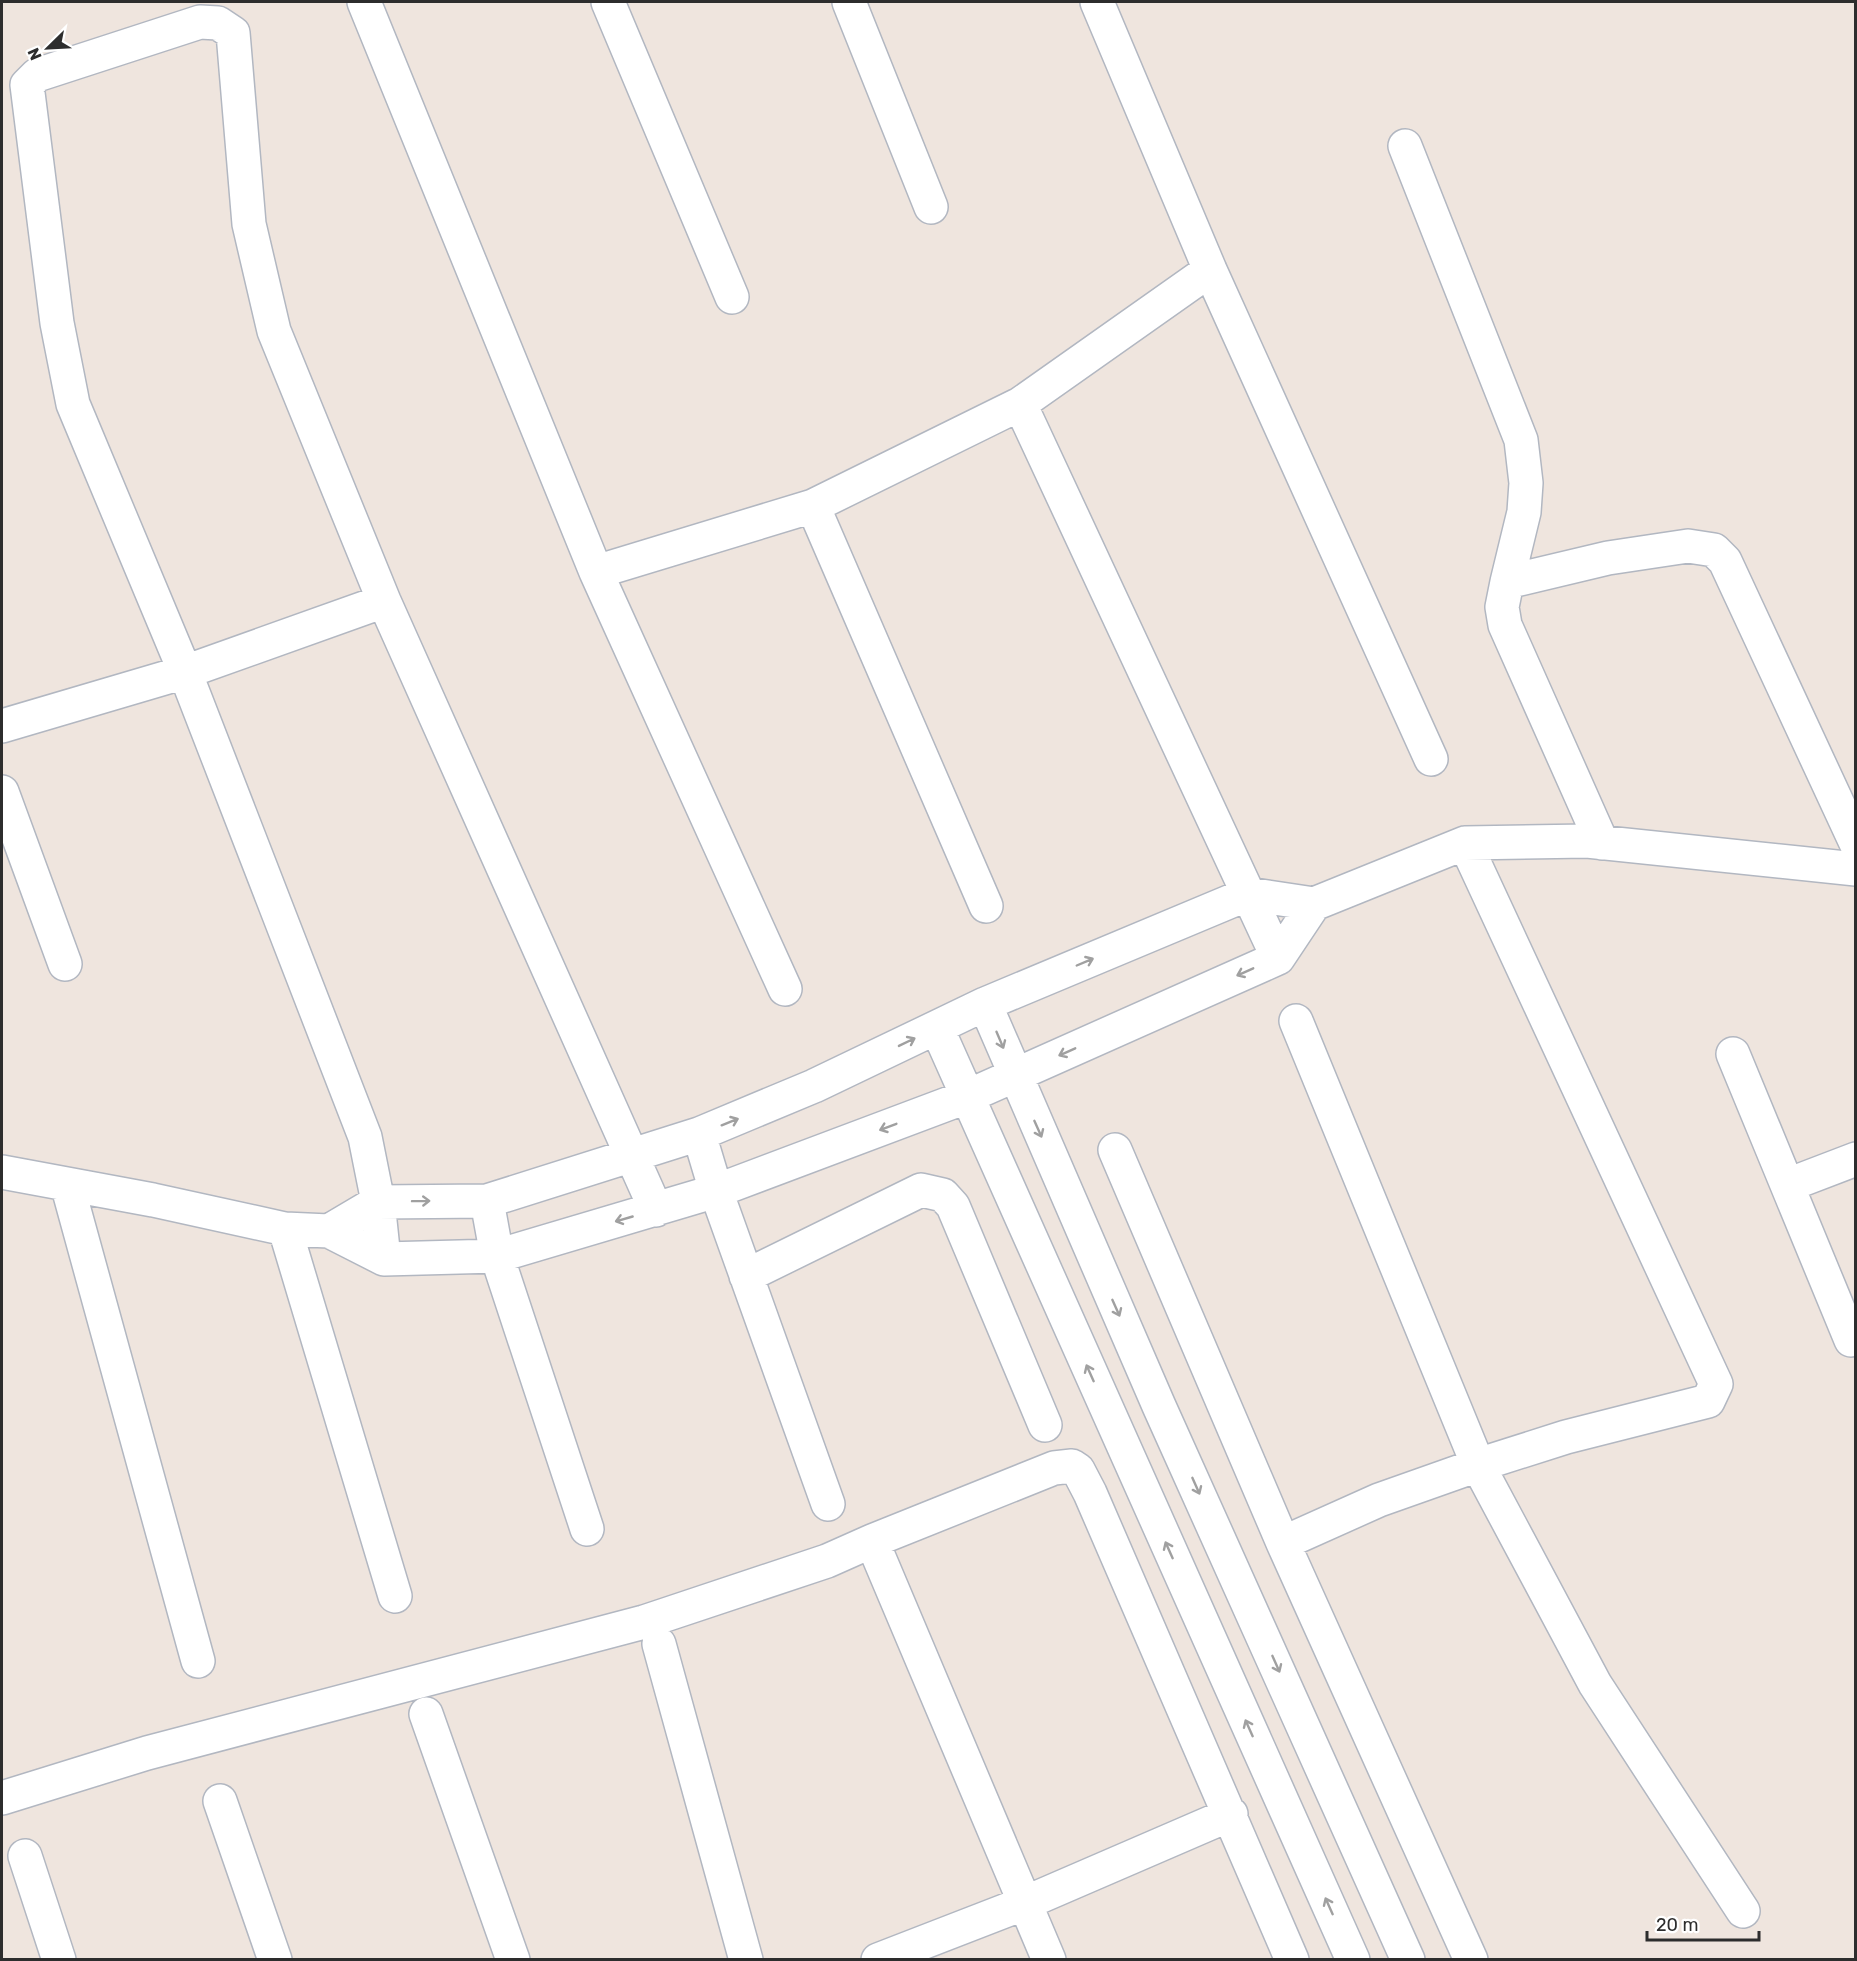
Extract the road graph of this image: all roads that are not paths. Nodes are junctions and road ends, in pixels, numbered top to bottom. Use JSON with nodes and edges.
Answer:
{"nodes":[{"id":1,"x":364,"y":2,"type":"edge"},
{"id":2,"x":608,"y":2,"type":"edge"},
{"id":3,"x":849,"y":2,"type":"edge"},
{"id":4,"x":1097,"y":2,"type":"edge"},
{"id":5,"x":1405,"y":146,"type":"dead end"},
{"id":6,"x":931,"y":207,"type":"dead end"},
{"id":7,"x":1210,"y":270,"type":"junction"},
{"id":8,"x":732,"y":297,"type":"dead end"},
{"id":9,"x":1020,"y":404,"type":"junction"},
{"id":10,"x":813,"y":506,"type":"junction"},
{"id":11,"x":596,"y":572,"type":"junction"},
{"id":12,"x":1507,"y":582,"type":"junction"},
{"id":13,"x":384,"y":601,"type":"junction"},
{"id":14,"x":185,"y":672,"type":"junction"},
{"id":15,"x":2,"y":726,"type":"edge"},
{"id":16,"x":1431,"y":759,"type":"dead end"},
{"id":17,"x":2,"y":792,"type":"edge"},
{"id":18,"x":1473,"y":842,"type":"junction"},
{"id":19,"x":1595,"y":842,"type":"junction"},
{"id":20,"x":1856,"y":843,"type":"edge"},
{"id":21,"x":1856,"y":869,"type":"edge"},
{"id":22,"x":1248,"y":894,"type":"junction"},
{"id":23,"x":1314,"y":904,"type":"junction"},
{"id":24,"x":986,"y":906,"type":"dead end"},
{"id":25,"x":1278,"y":958,"type":"junction"},
{"id":26,"x":64,"y":964,"type":"dead end"},
{"id":27,"x":785,"y":988,"type":"dead end"},
{"id":28,"x":985,"y":1004,"type":"junction"},
{"id":29,"x":1296,"y":1021,"type":"dead end"},
{"id":30,"x":937,"y":1028,"type":"junction"},
{"id":31,"x":1733,"y":1054,"type":"dead end"},
{"id":32,"x":1014,"y":1076,"type":"junction"},
{"id":33,"x":966,"y":1097,"type":"junction"},
{"id":34,"x":699,"y":1134,"type":"junction"},
{"id":35,"x":1115,"y":1150,"type":"dead end"},
{"id":36,"x":630,"y":1156,"type":"junction"},
{"id":37,"x":1856,"y":1159,"type":"edge"},
{"id":38,"x":2,"y":1172,"type":"edge"},
{"id":39,"x":68,"y":1184,"type":"junction"},
{"id":40,"x":1788,"y":1185,"type":"junction"},
{"id":41,"x":716,"y":1191,"type":"junction"},
{"id":42,"x":487,"y":1201,"type":"junction"},
{"id":43,"x":378,"y":1202,"type":"junction"},
{"id":44,"x":656,"y":1210,"type":"junction"},
{"id":45,"x":285,"y":1229,"type":"junction"},
{"id":46,"x":329,"y":1231,"type":"junction"},
{"id":47,"x":497,"y":1256,"type":"junction"},
{"id":48,"x":384,"y":1259,"type":"junction"},
{"id":49,"x":746,"y":1276,"type":"junction"},
{"id":50,"x":1851,"y":1340,"type":"dead end"},
{"id":51,"x":1159,"y":1406,"type":"junction"},
{"id":52,"x":1045,"y":1425,"type":"dead end"},
{"id":53,"x":1115,"y":1430,"type":"junction"},
{"id":54,"x":1478,"y":1465,"type":"junction"},
{"id":55,"x":828,"y":1504,"type":"dead end"},
{"id":56,"x":587,"y":1529,"type":"dead end"},
{"id":57,"x":872,"y":1541,"type":"junction"},
{"id":58,"x":1283,"y":1542,"type":"junction"},
{"id":59,"x":394,"y":1596,"type":"dead end"},
{"id":60,"x":659,"y":1644,"type":"dead end"},
{"id":61,"x":198,"y":1661,"type":"dead end"},
{"id":62,"x":426,"y":1714,"type":"dead end"},
{"id":63,"x":2,"y":1798,"type":"edge"},
{"id":64,"x":220,"y":1801,"type":"dead end"},
{"id":65,"x":1231,"y":1814,"type":"junction"},
{"id":66,"x":25,"y":1856,"type":"dead end"},
{"id":67,"x":1025,"y":1903,"type":"junction"},
{"id":68,"x":1743,"y":1911,"type":"dead end"},
{"id":69,"x":59,"y":1959,"type":"edge"},
{"id":70,"x":275,"y":1959,"type":"edge"},
{"id":71,"x":513,"y":1959,"type":"edge"},
{"id":72,"x":746,"y":1959,"type":"edge"},
{"id":73,"x":879,"y":1959,"type":"edge"},
{"id":74,"x":1049,"y":1959,"type":"edge"},
{"id":75,"x":1292,"y":1959,"type":"edge"},
{"id":76,"x":1353,"y":1959,"type":"edge"},
{"id":77,"x":1408,"y":1959,"type":"edge"},
{"id":78,"x":1471,"y":1959,"type":"edge"}],
"edges":[{"from":1,"to":11,"type":"street"},
{"from":2,"to":8,"type":"street"},
{"from":3,"to":6,"type":"street"},
{"from":4,"to":7,"type":"street"},
{"from":5,"to":12,"type":"street"},
{"from":7,"to":9,"type":"street"},
{"from":7,"to":16,"type":"street"},
{"from":9,"to":10,"type":"street"},
{"from":9,"to":22,"type":"street"},
{"from":10,"to":11,"type":"street"},
{"from":10,"to":24,"type":"street"},
{"from":11,"to":27,"type":"street"},
{"from":12,"to":19,"type":"street"},
{"from":12,"to":20,"type":"street"},
{"from":13,"to":14,"type":"street"},
{"from":13,"to":14,"type":"street"},
{"from":13,"to":36,"type":"street"},
{"from":14,"to":15,"type":"street"},
{"from":14,"to":43,"type":"street"},
{"from":17,"to":26,"type":"street"},
{"from":18,"to":19,"type":"street"},
{"from":18,"to":23,"type":"street"},
{"from":18,"to":54,"type":"street"},
{"from":19,"to":21,"type":"street"},
{"from":22,"to":23,"type":"street"},
{"from":22,"to":25,"type":"street"},
{"from":28,"to":22,"type":"street","one_way":true},
{"from":23,"to":25,"type":"street"},
{"from":25,"to":32,"type":"street","one_way":true},
{"from":28,"to":30,"type":"street"},
{"from":28,"to":32,"type":"street","one_way":true},
{"from":29,"to":54,"type":"street"},
{"from":30,"to":33,"type":"street"},
{"from":34,"to":30,"type":"street","one_way":true},
{"from":31,"to":40,"type":"street"},
{"from":32,"to":33,"type":"street"},
{"from":32,"to":51,"type":"street","one_way":true},
{"from":33,"to":41,"type":"street","one_way":true},
{"from":53,"to":33,"type":"street","one_way":true},
{"from":34,"to":36,"type":"street"},
{"from":34,"to":41,"type":"street"},
{"from":35,"to":58,"type":"street"},
{"from":36,"to":42,"type":"street"},
{"from":36,"to":44,"type":"street"},
{"from":37,"to":40,"type":"street"},
{"from":38,"to":39,"type":"street"},
{"from":39,"to":45,"type":"street"},
{"from":39,"to":61,"type":"street"},
{"from":40,"to":50,"type":"street"},
{"from":41,"to":44,"type":"street"},
{"from":41,"to":49,"type":"street"},
{"from":43,"to":42,"type":"street","one_way":true},
{"from":42,"to":47,"type":"street"},
{"from":43,"to":46,"type":"street"},
{"from":43,"to":48,"type":"street"},
{"from":44,"to":47,"type":"street","one_way":true},
{"from":45,"to":46,"type":"street"},
{"from":45,"to":59,"type":"street"},
{"from":46,"to":48,"type":"street"},
{"from":47,"to":48,"type":"street"},
{"from":47,"to":56,"type":"street"},
{"from":49,"to":52,"type":"street"},
{"from":49,"to":55,"type":"street"},
{"from":51,"to":53,"type":"street"},
{"from":51,"to":77,"type":"street","one_way":true},
{"from":76,"to":53,"type":"street","one_way":true},
{"from":54,"to":58,"type":"street"},
{"from":54,"to":68,"type":"street"},
{"from":57,"to":63,"type":"street"},
{"from":57,"to":65,"type":"street"},
{"from":57,"to":67,"type":"street"},
{"from":58,"to":78,"type":"street"},
{"from":60,"to":72,"type":"street"},
{"from":62,"to":71,"type":"street"},
{"from":64,"to":70,"type":"street"},
{"from":65,"to":67,"type":"street"},
{"from":65,"to":75,"type":"street"},
{"from":66,"to":69,"type":"street"},
{"from":67,"to":73,"type":"street"},
{"from":67,"to":74,"type":"street"}]}
